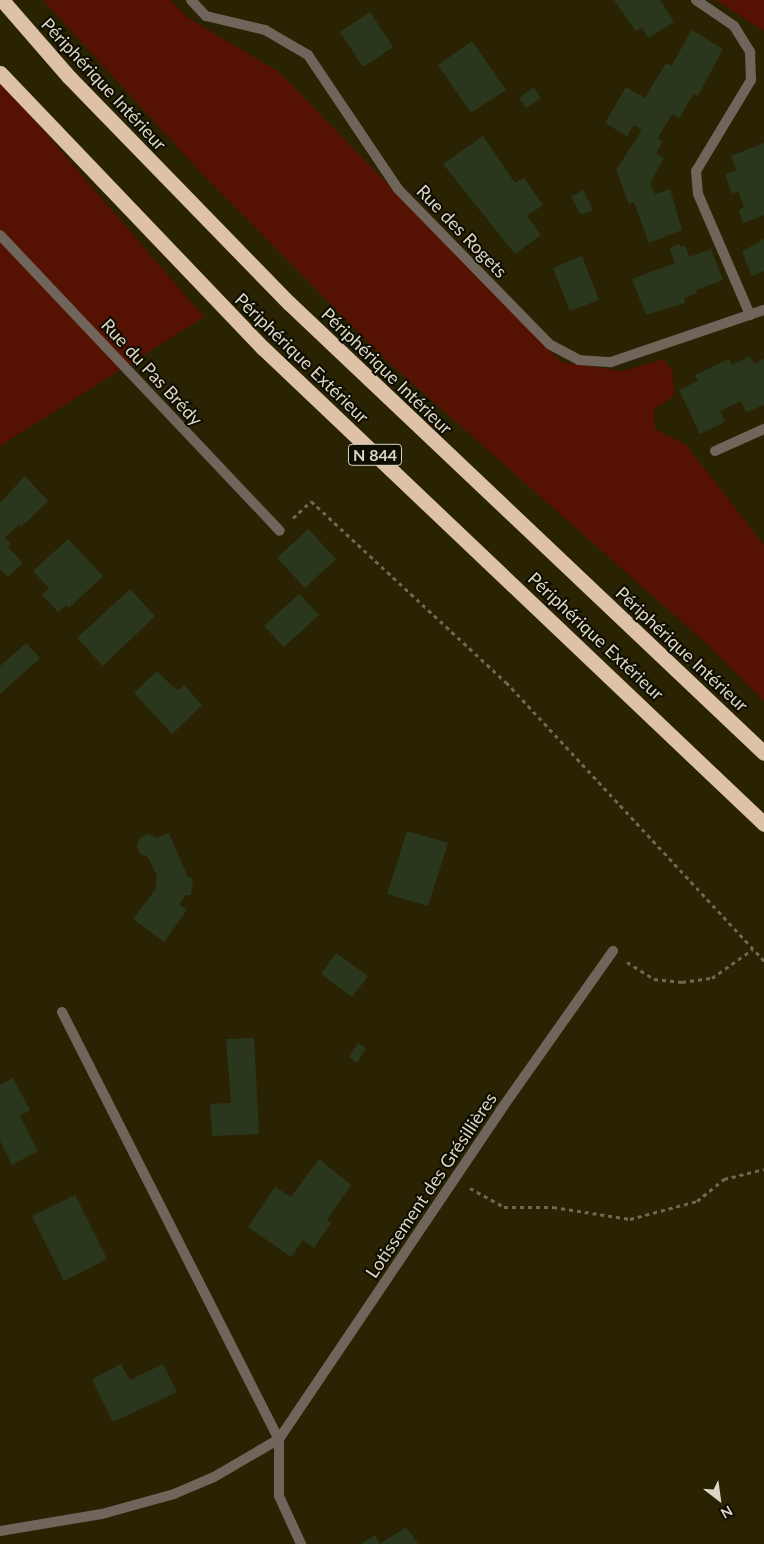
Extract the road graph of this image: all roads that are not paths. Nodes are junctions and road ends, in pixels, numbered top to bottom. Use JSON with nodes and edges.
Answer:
{"nodes":[{"id":1,"x":2,"y":0,"type":"edge"},
{"id":2,"x":191,"y":0,"type":"edge"},
{"id":3,"x":696,"y":0,"type":"edge"},
{"id":4,"x":0,"y":73,"type":"edge"},
{"id":5,"x":0,"y":235,"type":"edge"},
{"id":6,"x":764,"y":310,"type":"edge"},
{"id":7,"x":750,"y":315,"type":"junction"},
{"id":8,"x":764,"y":429,"type":"edge"},
{"id":9,"x":715,"y":451,"type":"dead end"},
{"id":10,"x":280,"y":531,"type":"road end"},
{"id":11,"x":764,"y":753,"type":"edge"},
{"id":12,"x":764,"y":824,"type":"edge"},
{"id":13,"x":613,"y":951,"type":"road end"},
{"id":14,"x":62,"y":1012,"type":"dead end"},
{"id":15,"x":279,"y":1440,"type":"junction"},
{"id":16,"x":0,"y":1531,"type":"edge"},
{"id":17,"x":301,"y":1544,"type":"edge"}],
"edges":[{"from":1,"to":11,"type":"highway","name":"Périphérique Intérieur","number":"N 844"},
{"from":2,"to":7,"type":"street","name":"Rue des Rogets"},
{"from":3,"to":7,"type":"street"},
{"from":4,"to":12,"type":"highway","name":"Périphérique Extérieur","number":"N 844"},
{"from":5,"to":10,"type":"street","name":"Rue du Pas Brédy"},
{"from":6,"to":7,"type":"street","name":"Rue des Rogets"},
{"from":8,"to":9,"type":"street"},
{"from":13,"to":15,"type":"street","name":"Lotissement des Grésillières"},
{"from":14,"to":15,"type":"street"},
{"from":15,"to":16,"type":"street","name":"Lotissement des Grésillières"},
{"from":15,"to":17,"type":"street"}]}
